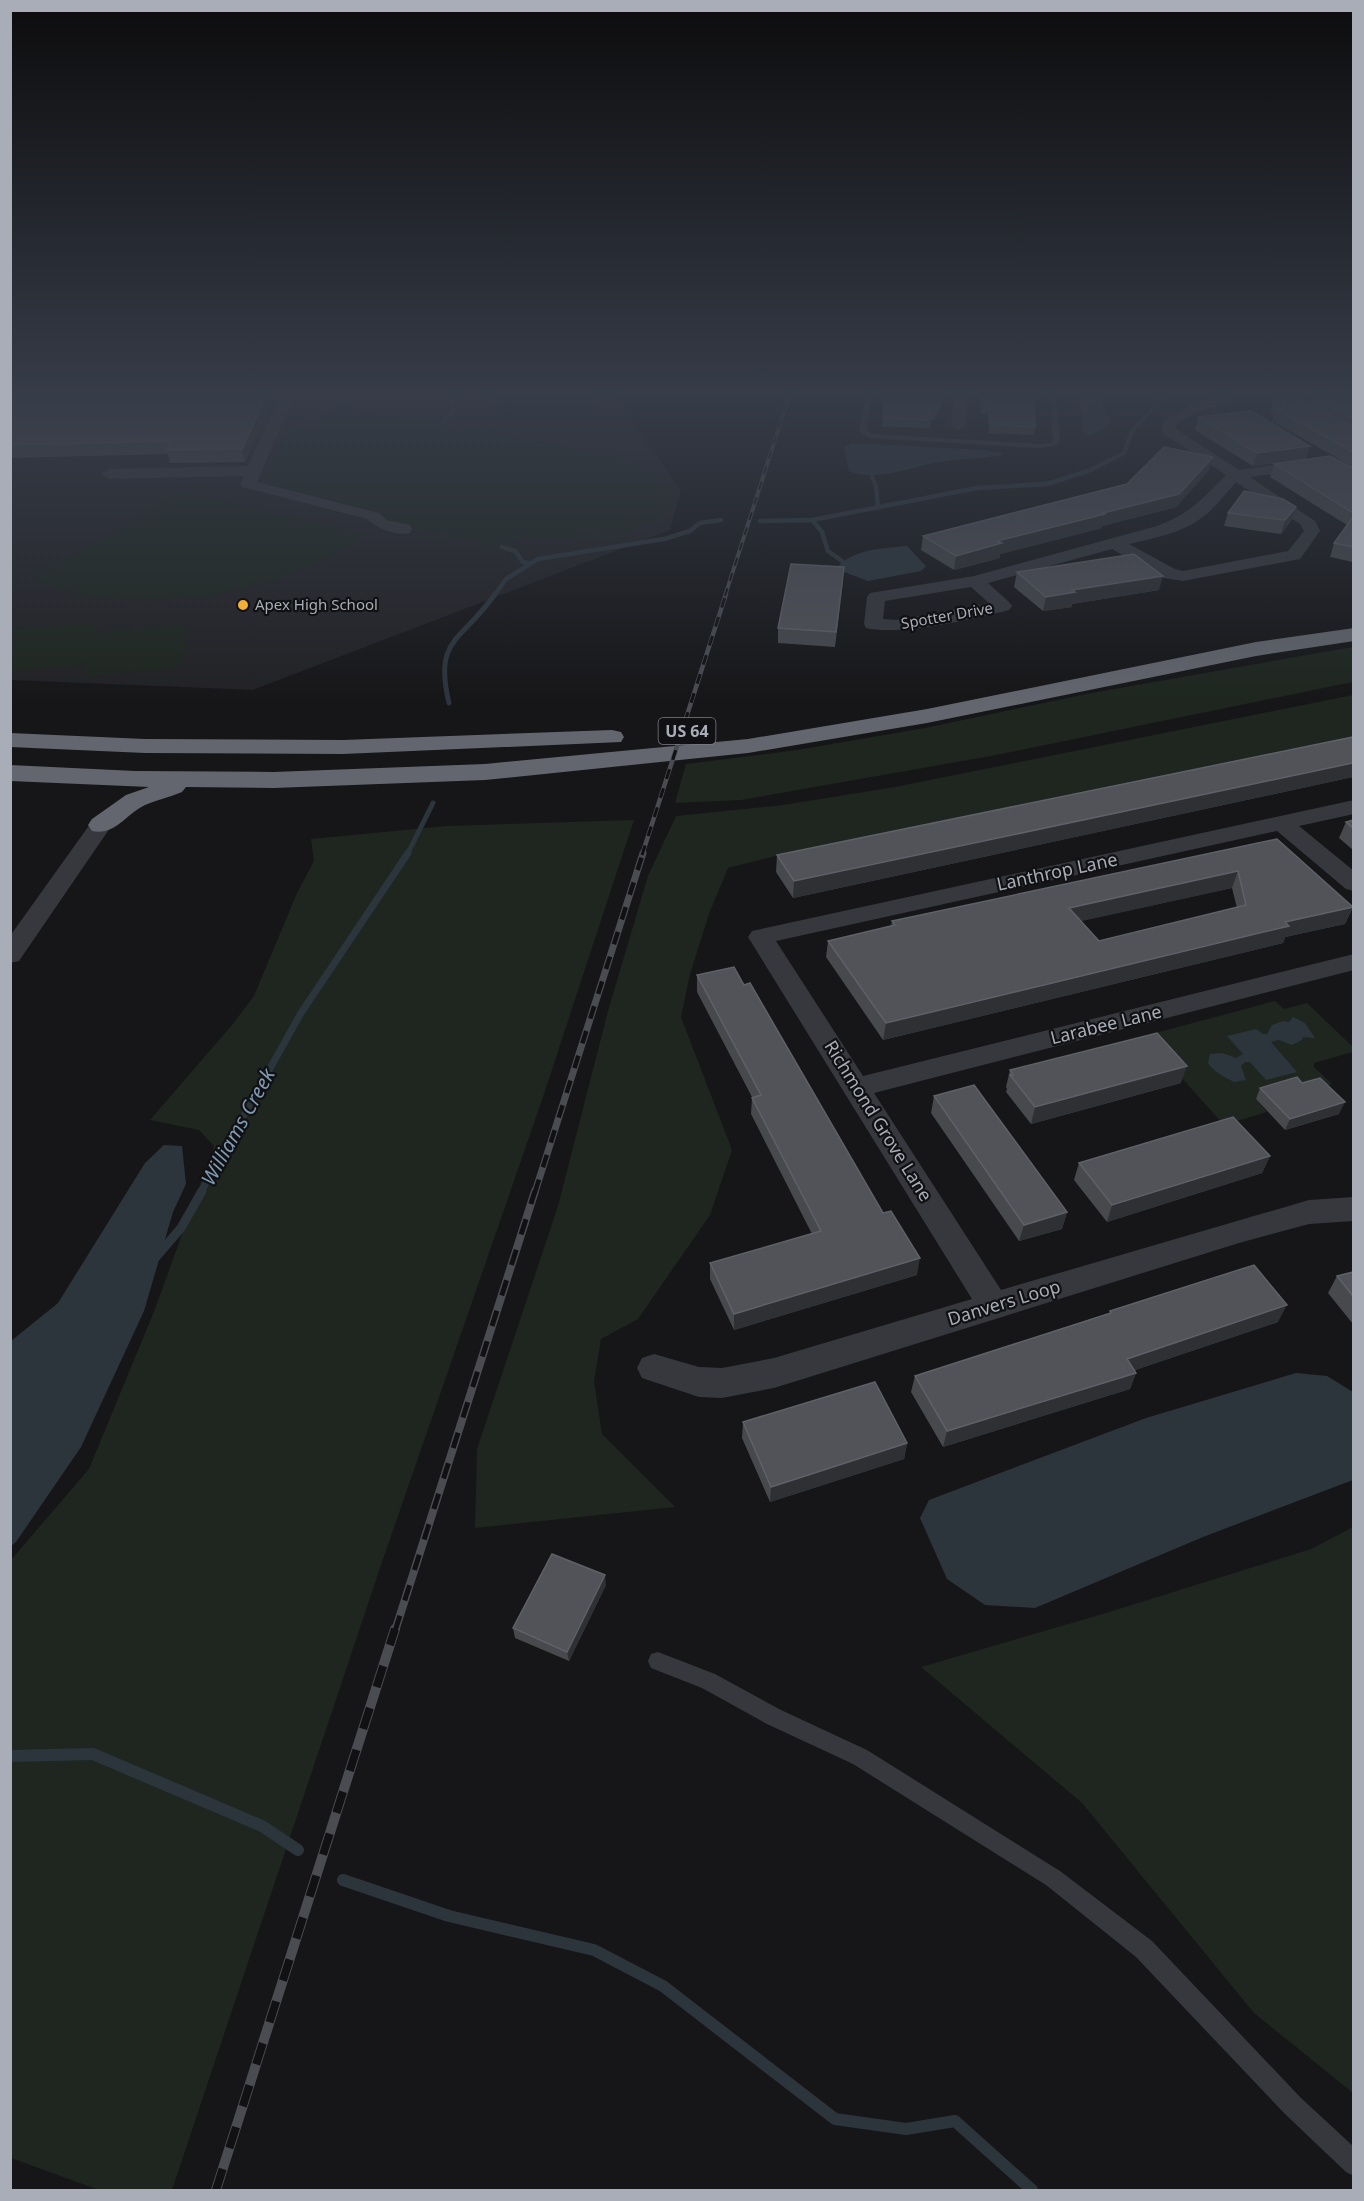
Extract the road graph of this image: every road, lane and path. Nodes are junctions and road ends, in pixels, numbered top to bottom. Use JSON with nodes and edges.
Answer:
{"nodes":[{"id":1,"x":305,"y":499,"type":"edge"},
{"id":2,"x":1212,"y":499,"type":"edge"},
{"id":3,"x":1272,"y":499,"type":"edge"},
{"id":4,"x":404,"y":529,"type":"dead end"},
{"id":5,"x":1114,"y":543,"type":"junction"},
{"id":6,"x":975,"y":581,"type":"junction"},
{"id":7,"x":1353,"y":616,"type":"edge"},
{"id":8,"x":1353,"y":634,"type":"edge"},
{"id":9,"x":10,"y":740,"type":"edge"},
{"id":10,"x":10,"y":773,"type":"edge"},
{"id":11,"x":43,"y":775,"type":"junction"},
{"id":12,"x":217,"y":780,"type":"junction"},
{"id":13,"x":1353,"y":807,"type":"edge"},
{"id":14,"x":1282,"y":824,"type":"junction"},
{"id":15,"x":101,"y":825,"type":"junction"},
{"id":16,"x":1353,"y":884,"type":"edge"},
{"id":17,"x":761,"y":937,"type":"joint"},
{"id":18,"x":10,"y":955,"type":"edge"},
{"id":19,"x":1353,"y":962,"type":"edge"},
{"id":20,"x":858,"y":1087,"type":"junction"},
{"id":21,"x":1353,"y":1209,"type":"edge"},
{"id":22,"x":994,"y":1306,"type":"junction"},
{"id":23,"x":654,"y":1368,"type":"dead end"},
{"id":24,"x":658,"y":1661,"type":"dead end"},
{"id":25,"x":1353,"y":2163,"type":"edge"}],
"edges":[{"from":1,"to":4,"type":"street"},
{"from":2,"to":5,"type":"street","name":"Spotter Drive"},
{"from":3,"to":5,"type":"street"},
{"from":5,"to":6,"type":"street","name":"Spotter Drive"},
{"from":6,"to":6,"type":"street","name":"Spotter Drive"},
{"from":7,"to":9,"type":"highway","number":"US 64"},
{"from":8,"to":12,"type":"highway","number":"US 64"},
{"from":10,"to":11,"type":"highway","number":"US 64"},
{"from":11,"to":12,"type":"highway","number":"US 64"},
{"from":11,"to":15,"type":"highway"},
{"from":12,"to":15,"type":"highway"},
{"from":13,"to":14,"type":"street","name":"Lanthrop Lane"},
{"from":14,"to":16,"type":"street"},
{"from":14,"to":17,"type":"street","name":"Lanthrop Lane"},
{"from":15,"to":18,"type":"street"},
{"from":17,"to":20,"type":"street","name":"Richmond Grove Lane"},
{"from":19,"to":20,"type":"street","name":"Larabee Lane"},
{"from":20,"to":22,"type":"street","name":"Richmond Grove Lane"},
{"from":21,"to":22,"type":"street","name":"Danvers Loop"},
{"from":22,"to":23,"type":"street","name":"Danvers Loop"},
{"from":24,"to":25,"type":"lane"}]}
